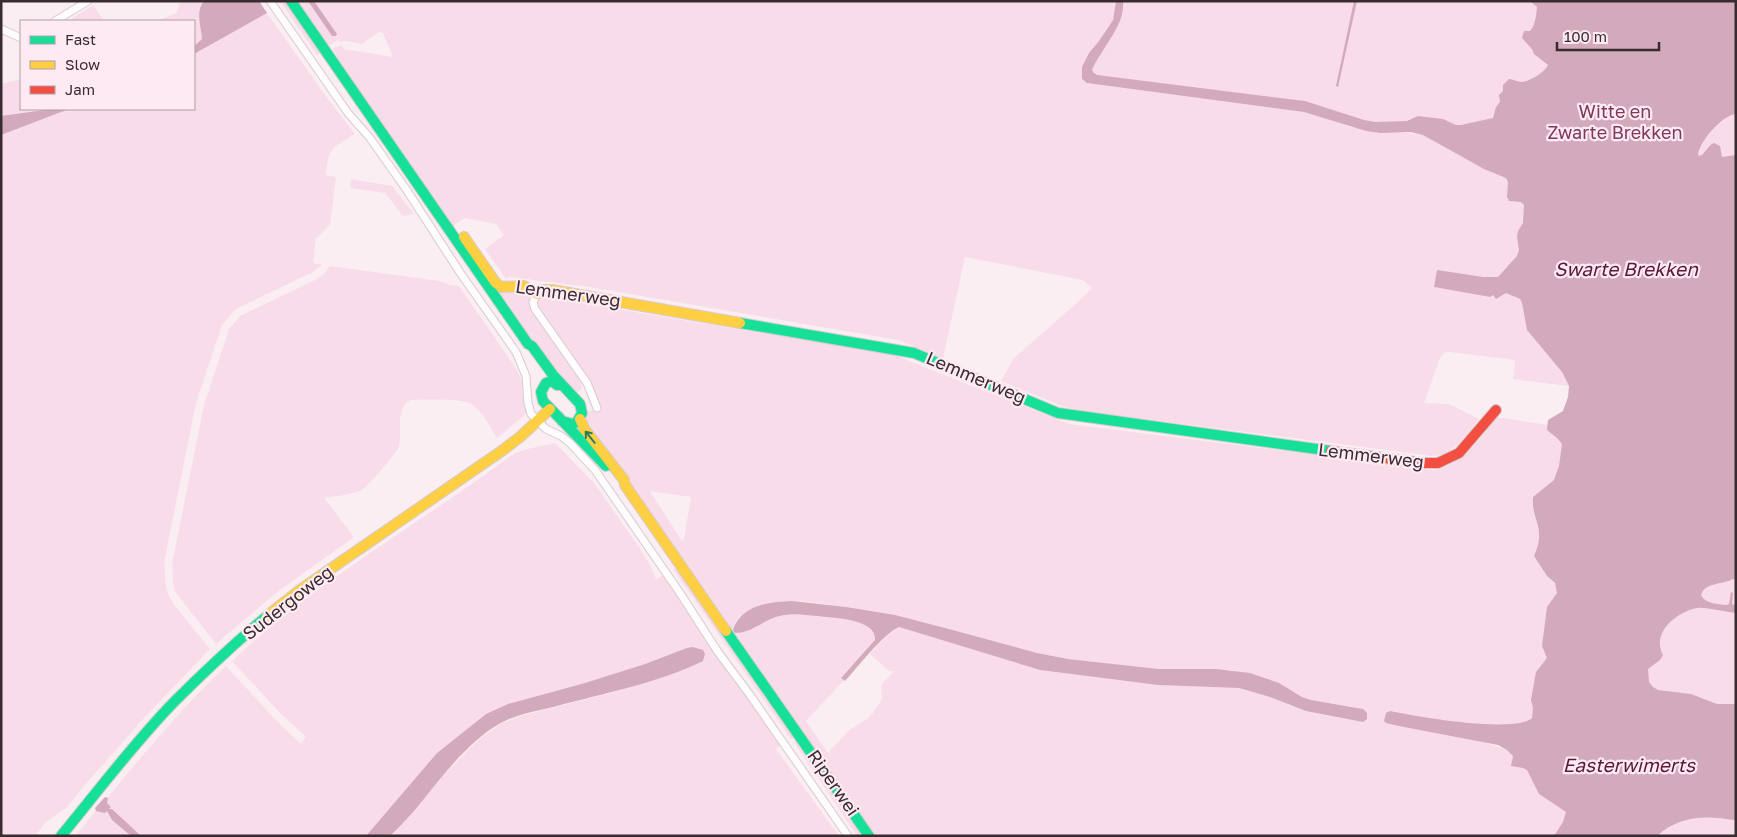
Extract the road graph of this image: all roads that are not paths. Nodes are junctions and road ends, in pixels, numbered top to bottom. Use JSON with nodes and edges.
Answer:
{"nodes":[{"id":1,"x":88,"y":1,"type":"edge"},
{"id":2,"x":270,"y":1,"type":"edge"},
{"id":3,"x":291,"y":1,"type":"edge"},
{"id":4,"x":57,"y":20,"type":"edge"},
{"id":5,"x":1,"y":29,"type":"edge"},
{"id":6,"x":20,"y":38,"type":"edge"},
{"id":7,"x":464,"y":237,"type":"dead end"},
{"id":8,"x":537,"y":294,"type":"junction"},
{"id":9,"x":528,"y":344,"type":"junction"},
{"id":10,"x":545,"y":385,"type":"junction"},
{"id":11,"x":562,"y":385,"type":"junction"},
{"id":12,"x":590,"y":390,"type":"junction"},
{"id":13,"x":577,"y":400,"type":"junction"},
{"id":14,"x":597,"y":408,"type":"dead end"},
{"id":15,"x":550,"y":409,"type":"junction"},
{"id":16,"x":1496,"y":410,"type":"dead end"},
{"id":17,"x":580,"y":419,"type":"junction"},
{"id":18,"x":538,"y":420,"type":"junction"},
{"id":19,"x":562,"y":421,"type":"junction"},
{"id":20,"x":625,"y":485,"type":"junction"},
{"id":21,"x":61,"y":836,"type":"edge"},
{"id":22,"x":848,"y":836,"type":"edge"},
{"id":23,"x":869,"y":836,"type":"edge"}],
"edges":[{"from":1,"to":4,"type":"street"},
{"from":2,"to":18,"type":"street"},
{"from":3,"to":9,"type":"street","name":"Lemmerweg"},
{"from":5,"to":6,"type":"street"},
{"from":7,"to":8,"type":"street","name":"Lemmerweg"},
{"from":8,"to":12,"type":"street"},
{"from":8,"to":16,"type":"street","name":"Lemmerweg"},
{"from":9,"to":10,"type":"street","name":"Lemmerweg"},
{"from":9,"to":11,"type":"street","name":"Lemmerweg"},
{"from":10,"to":11,"type":"street"},
{"from":10,"to":15,"type":"street","name":"Lemmerweg"},
{"from":11,"to":13,"type":"street","name":"Lemmerweg"},
{"from":12,"to":13,"type":"street"},
{"from":12,"to":14,"type":"street"},
{"from":13,"to":17,"type":"street"},
{"from":15,"to":18,"type":"street","name":"Sudergoweg"},
{"from":15,"to":19,"type":"street"},
{"from":17,"to":19,"type":"street"},
{"from":20,"to":17,"type":"street","one_way":true},
{"from":18,"to":21,"type":"street","name":"Sudergoweg"},
{"from":18,"to":22,"type":"street","name":"Riperwei"},
{"from":19,"to":20,"type":"street"},
{"from":20,"to":23,"type":"street","name":"Riperwei"}]}
